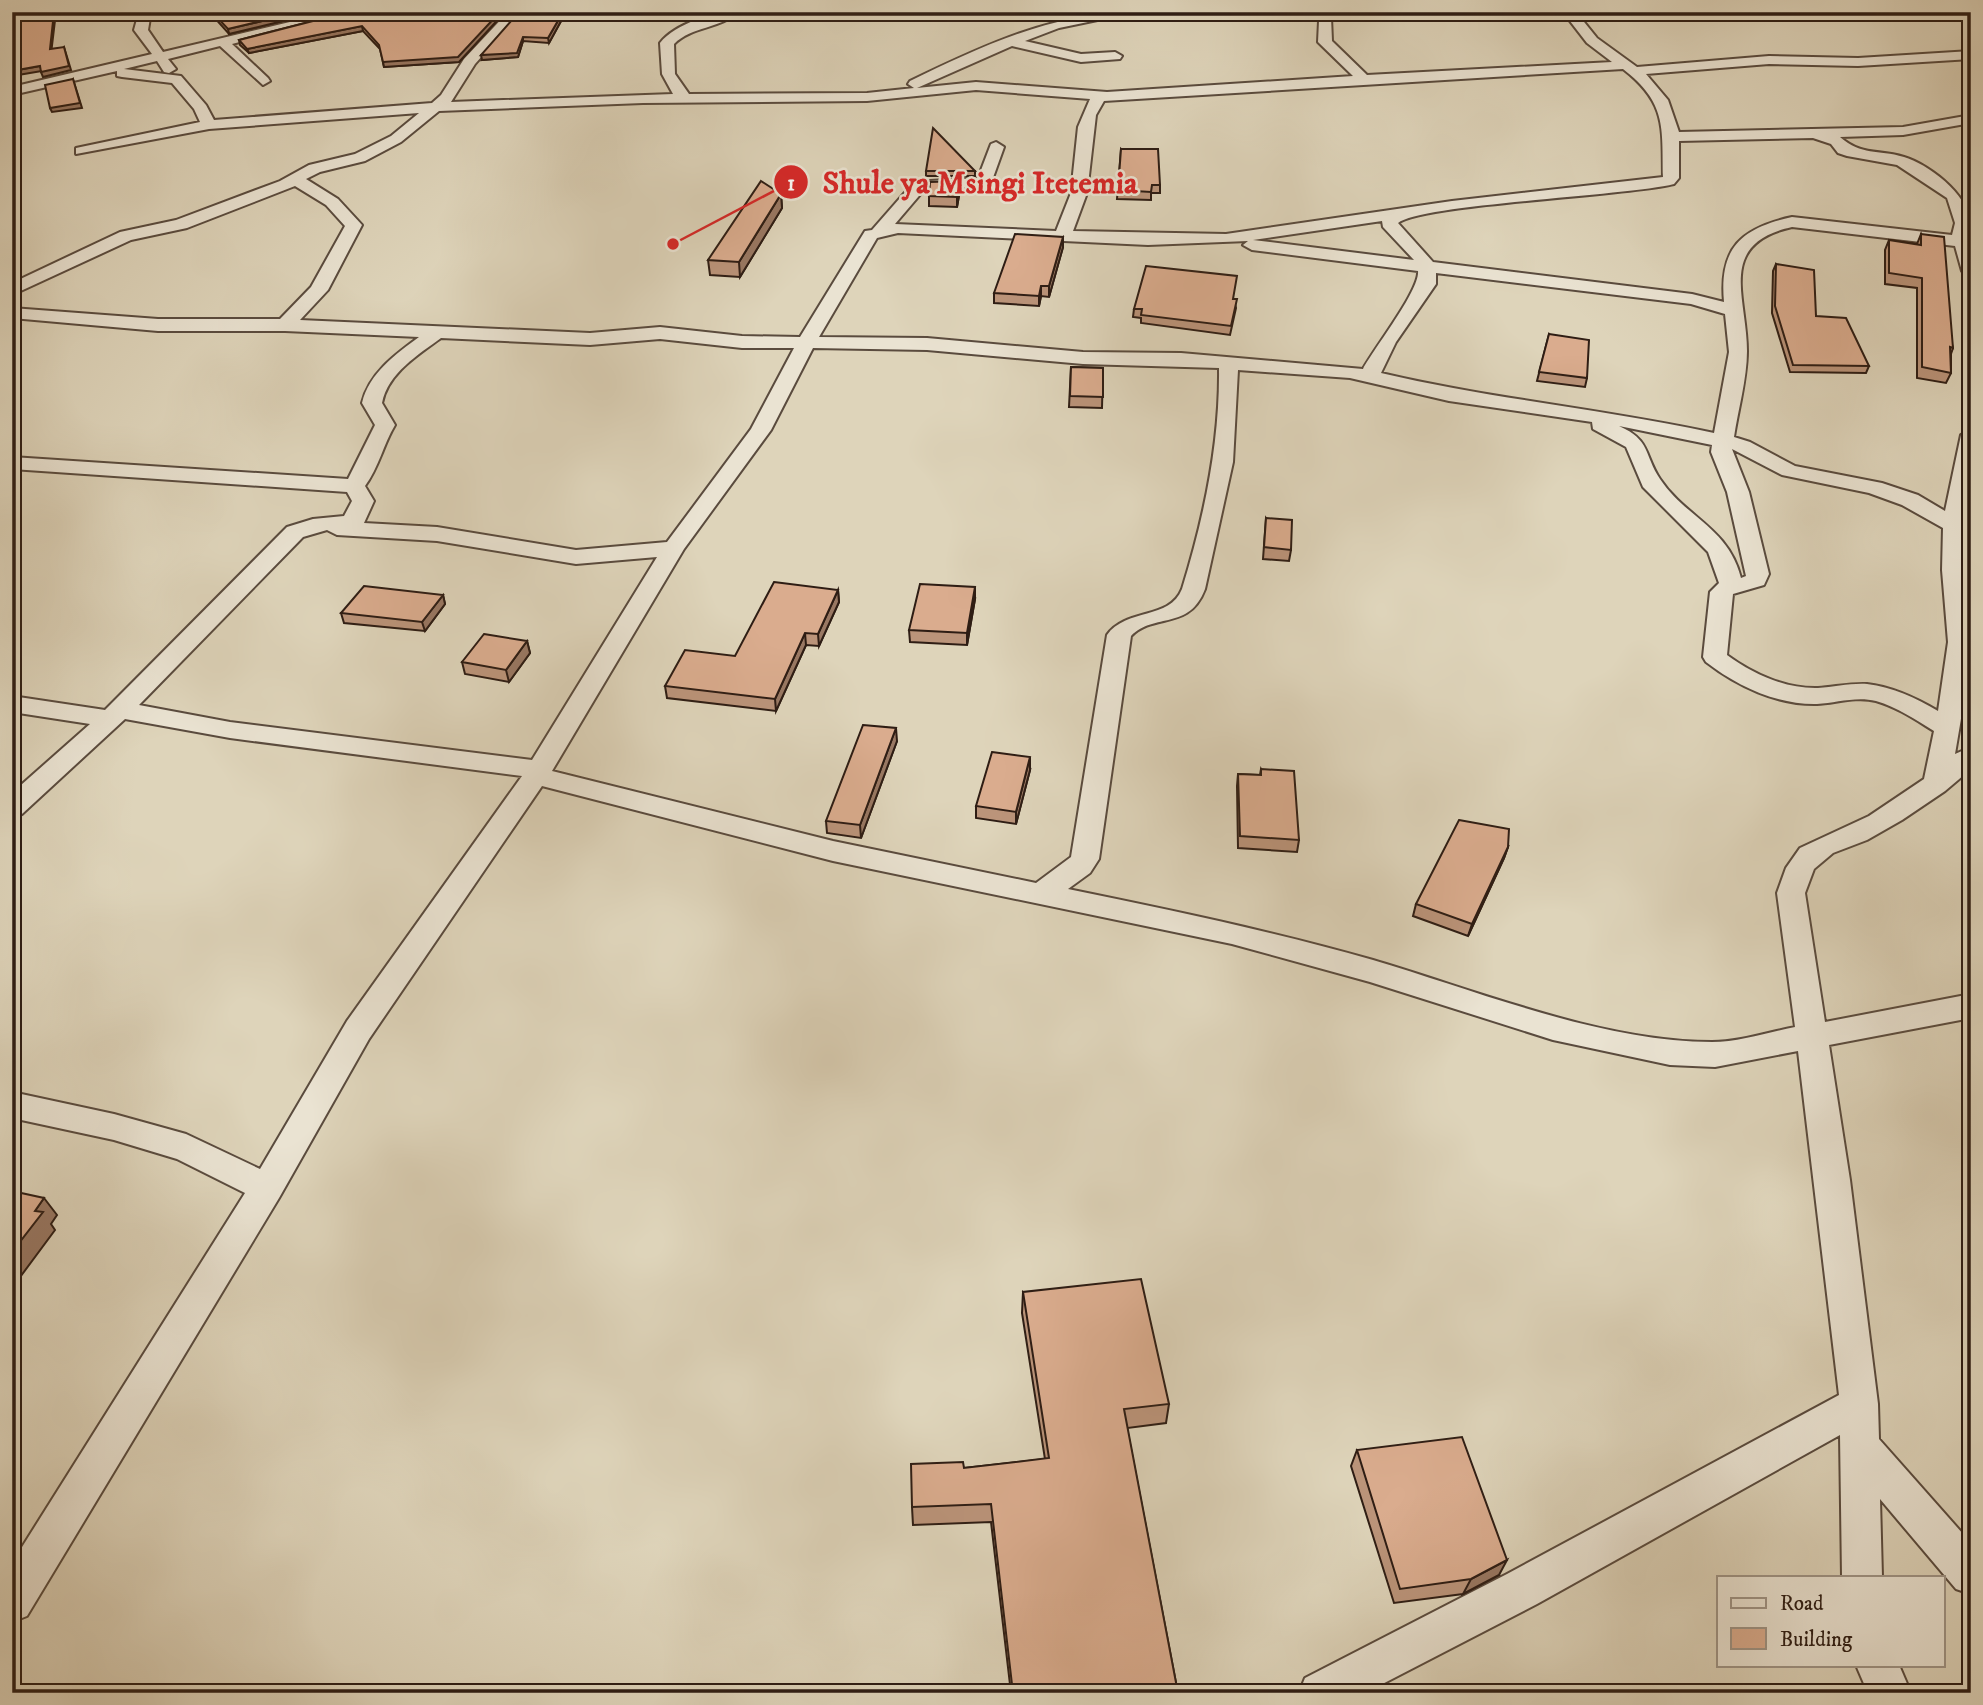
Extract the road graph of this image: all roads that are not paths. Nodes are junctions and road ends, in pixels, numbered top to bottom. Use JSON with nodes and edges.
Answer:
{"nodes":[{"id":1,"x":145,"y":12,"type":"edge"},
{"id":2,"x":350,"y":12,"type":"edge"},
{"id":3,"x":515,"y":12,"type":"edge"},
{"id":4,"x":732,"y":12,"type":"edge"},
{"id":5,"x":1130,"y":12,"type":"edge"},
{"id":6,"x":1315,"y":12,"type":"edge"},
{"id":7,"x":1569,"y":12,"type":"edge"},
{"id":8,"x":222,"y":41,"type":"junction"},
{"id":9,"x":1010,"y":41,"type":"junction"},
{"id":10,"x":161,"y":54,"type":"junction"},
{"id":11,"x":1971,"y":55,"type":"edge"},
{"id":12,"x":1115,"y":57,"type":"dead end"},
{"id":13,"x":1631,"y":68,"type":"junction"},
{"id":14,"x":95,"y":72,"type":"junction"},
{"id":15,"x":174,"y":78,"type":"junction"},
{"id":16,"x":1357,"y":80,"type":"junction"},
{"id":17,"x":263,"y":81,"type":"dead end"},
{"id":18,"x":12,"y":91,"type":"edge"},
{"id":19,"x":885,"y":96,"type":"junction"},
{"id":20,"x":1105,"y":96,"type":"junction"},
{"id":21,"x":685,"y":98,"type":"junction"},
{"id":22,"x":438,"y":107,"type":"junction"},
{"id":23,"x":1971,"y":119,"type":"edge"},
{"id":24,"x":209,"y":125,"type":"junction"},
{"id":25,"x":1810,"y":133,"type":"junction"},
{"id":26,"x":1670,"y":137,"type":"junction"},
{"id":27,"x":996,"y":147,"type":"dead end"},
{"id":28,"x":81,"y":151,"type":"dead end"},
{"id":29,"x":295,"y":179,"type":"junction"},
{"id":30,"x":1399,"y":214,"type":"junction"},
{"id":31,"x":880,"y":230,"type":"junction"},
{"id":32,"x":1063,"y":235,"type":"junction"},
{"id":33,"x":1215,"y":240,"type":"junction"},
{"id":34,"x":1964,"y":242,"type":"junction"},
{"id":35,"x":1427,"y":267,"type":"junction"},
{"id":36,"x":1970,"y":267,"type":"edge"},
{"id":37,"x":12,"y":290,"type":"edge"},
{"id":38,"x":1732,"y":310,"type":"junction"},
{"id":39,"x":12,"y":313,"type":"edge"},
{"id":40,"x":285,"y":325,"type":"junction"},
{"id":41,"x":437,"y":332,"type":"junction"},
{"id":42,"x":807,"y":341,"type":"junction"},
{"id":43,"x":1228,"y":363,"type":"junction"},
{"id":44,"x":1370,"y":375,"type":"junction"},
{"id":45,"x":1578,"y":416,"type":"junction"},
{"id":46,"x":1723,"y":441,"type":"junction"},
{"id":47,"x":1970,"y":441,"type":"edge"},
{"id":48,"x":12,"y":463,"type":"edge"},
{"id":49,"x":354,"y":486,"type":"junction"},
{"id":50,"x":307,"y":525,"type":"junction"},
{"id":51,"x":1955,"y":525,"type":"junction"},
{"id":52,"x":674,"y":548,"type":"junction"},
{"id":53,"x":1732,"y":587,"type":"junction"},
{"id":54,"x":12,"y":704,"type":"edge"},
{"id":55,"x":115,"y":714,"type":"junction"},
{"id":56,"x":1947,"y":728,"type":"junction"},
{"id":57,"x":1971,"y":755,"type":"edge"},
{"id":58,"x":538,"y":773,"type":"junction"},
{"id":59,"x":1936,"y":785,"type":"junction"},
{"id":60,"x":12,"y":807,"type":"edge"},
{"id":61,"x":1042,"y":893,"type":"junction"},
{"id":62,"x":1971,"y":1006,"type":"edge"},
{"id":63,"x":1811,"y":1035,"type":"junction"},
{"id":64,"x":12,"y":1105,"type":"edge"},
{"id":65,"x":267,"y":1188,"type":"junction"},
{"id":66,"x":1859,"y":1404,"type":"junction"},
{"id":67,"x":1860,"y":1446,"type":"junction"},
{"id":68,"x":1971,"y":1574,"type":"edge"},
{"id":69,"x":1862,"y":1576,"type":"edge"},
{"id":70,"x":12,"y":1601,"type":"edge"},
{"id":71,"x":1877,"y":1666,"type":"edge"},
{"id":72,"x":1320,"y":1693,"type":"edge"},
{"id":73,"x":1890,"y":1693,"type":"edge"}],
"edges":[{"from":1,"to":10,"type":"street"},
{"from":2,"to":8,"type":"street"},
{"from":3,"to":22,"type":"street"},
{"from":4,"to":21,"type":"street"},
{"from":5,"to":9,"type":"street"},
{"from":6,"to":16,"type":"street"},
{"from":7,"to":13,"type":"street"},
{"from":8,"to":10,"type":"street"},
{"from":8,"to":17,"type":"street"},
{"from":9,"to":12,"type":"street"},
{"from":9,"to":19,"type":"street"},
{"from":10,"to":14,"type":"street"},
{"from":10,"to":15,"type":"street"},
{"from":11,"to":13,"type":"street"},
{"from":13,"to":16,"type":"street"},
{"from":13,"to":26,"type":"street"},
{"from":14,"to":15,"type":"street"},
{"from":14,"to":18,"type":"street"},
{"from":15,"to":24,"type":"street"},
{"from":16,"to":20,"type":"street"},
{"from":19,"to":20,"type":"street"},
{"from":19,"to":21,"type":"street"},
{"from":20,"to":32,"type":"street"},
{"from":21,"to":22,"type":"street"},
{"from":22,"to":24,"type":"street"},
{"from":22,"to":29,"type":"street"},
{"from":23,"to":25,"type":"street"},
{"from":24,"to":28,"type":"street"},
{"from":25,"to":26,"type":"street"},
{"from":25,"to":34,"type":"street"},
{"from":26,"to":30,"type":"street"},
{"from":27,"to":31,"type":"street"},
{"from":29,"to":37,"type":"street"},
{"from":29,"to":40,"type":"street"},
{"from":30,"to":33,"type":"street"},
{"from":30,"to":35,"type":"street"},
{"from":31,"to":32,"type":"street"},
{"from":31,"to":42,"type":"street"},
{"from":32,"to":33,"type":"street"},
{"from":33,"to":35,"type":"street"},
{"from":34,"to":36,"type":"street"},
{"from":34,"to":38,"type":"street"},
{"from":35,"to":38,"type":"street"},
{"from":35,"to":44,"type":"street"},
{"from":38,"to":46,"type":"street"},
{"from":39,"to":40,"type":"street"},
{"from":40,"to":41,"type":"street"},
{"from":41,"to":42,"type":"street"},
{"from":41,"to":49,"type":"street"},
{"from":42,"to":43,"type":"street"},
{"from":42,"to":52,"type":"street"},
{"from":43,"to":44,"type":"street"},
{"from":43,"to":61,"type":"street"},
{"from":44,"to":45,"type":"street"},
{"from":45,"to":46,"type":"street"},
{"from":45,"to":53,"type":"street"},
{"from":46,"to":51,"type":"street"},
{"from":46,"to":53,"type":"street"},
{"from":47,"to":51,"type":"street"},
{"from":48,"to":49,"type":"street"},
{"from":49,"to":50,"type":"street"},
{"from":50,"to":52,"type":"street"},
{"from":50,"to":55,"type":"street"},
{"from":51,"to":56,"type":"street"},
{"from":52,"to":58,"type":"street"},
{"from":53,"to":56,"type":"street"},
{"from":54,"to":55,"type":"street"},
{"from":55,"to":58,"type":"street"},
{"from":55,"to":60,"type":"street"},
{"from":56,"to":59,"type":"street"},
{"from":57,"to":59,"type":"street"},
{"from":58,"to":61,"type":"street"},
{"from":58,"to":65,"type":"street"},
{"from":59,"to":63,"type":"street"},
{"from":61,"to":63,"type":"street"},
{"from":62,"to":63,"type":"street"},
{"from":63,"to":66,"type":"street"},
{"from":64,"to":65,"type":"street"},
{"from":65,"to":70,"type":"street"},
{"from":66,"to":67,"type":"street"},
{"from":66,"to":72,"type":"street"},
{"from":67,"to":68,"type":"street"},
{"from":67,"to":69,"type":"street"},
{"from":71,"to":73,"type":"street"}]}
